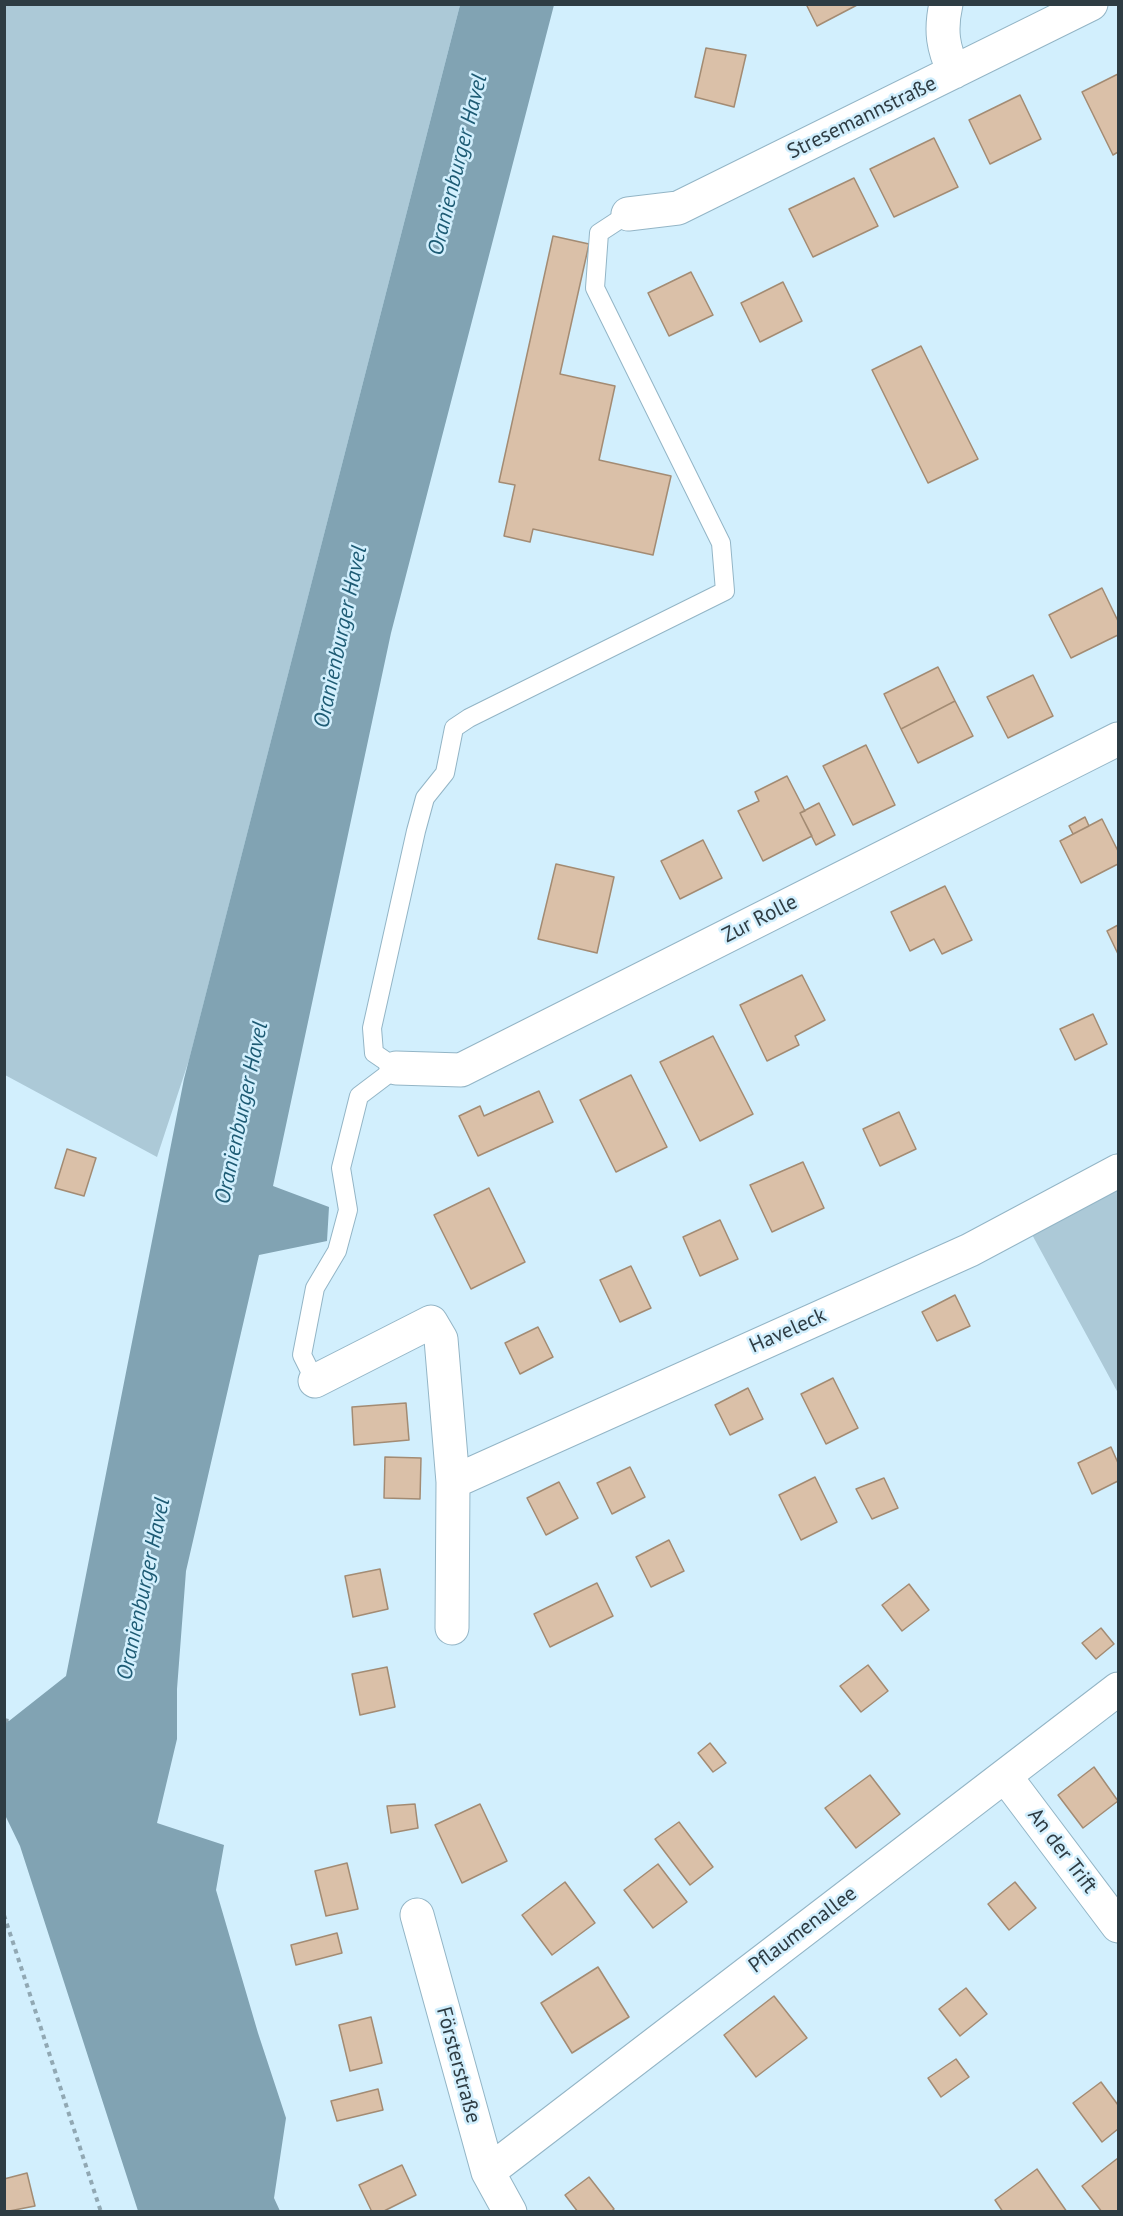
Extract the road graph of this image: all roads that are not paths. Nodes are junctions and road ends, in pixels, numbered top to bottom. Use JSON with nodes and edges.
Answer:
{"nodes":[{"id":1,"x":945,"y":4,"type":"edge"},
{"id":2,"x":1091,"y":4,"type":"edge"},
{"id":3,"x":954,"y":72,"type":"junction"},
{"id":4,"x":628,"y":214,"type":"joint"},
{"id":5,"x":1119,"y":740,"type":"edge"},
{"id":6,"x":396,"y":1068,"type":"junction"},
{"id":7,"x":1119,"y":1171,"type":"edge"},
{"id":8,"x":315,"y":1381,"type":"joint"},
{"id":9,"x":453,"y":1482,"type":"junction"},
{"id":10,"x":452,"y":1628,"type":"dead end"},
{"id":11,"x":1119,"y":1689,"type":"edge"},
{"id":12,"x":1005,"y":1776,"type":"junction"},
{"id":13,"x":417,"y":1915,"type":"dead end"},
{"id":14,"x":1119,"y":1926,"type":"edge"},
{"id":15,"x":488,"y":2172,"type":"junction"},
{"id":16,"x":510,"y":2211,"type":"edge"}],
"edges":[{"from":1,"to":3,"type":"street"},
{"from":2,"to":3,"type":"street","name":"Stresemannstraße"},
{"from":3,"to":4,"type":"street","name":"Stresemannstraße"},
{"from":4,"to":6,"type":"lane"},
{"from":5,"to":6,"type":"street","name":"Zur Rolle"},
{"from":6,"to":8,"type":"lane"},
{"from":7,"to":9,"type":"street","name":"Haveleck"},
{"from":8,"to":9,"type":"street"},
{"from":9,"to":10,"type":"street"},
{"from":11,"to":12,"type":"street","name":"Pflaumenallee"},
{"from":12,"to":14,"type":"street","name":"An der Trift"},
{"from":12,"to":15,"type":"street","name":"Pflaumenallee"},
{"from":13,"to":15,"type":"street","name":"Försterstraße"},
{"from":15,"to":16,"type":"street","name":"Försterstraße"}]}
